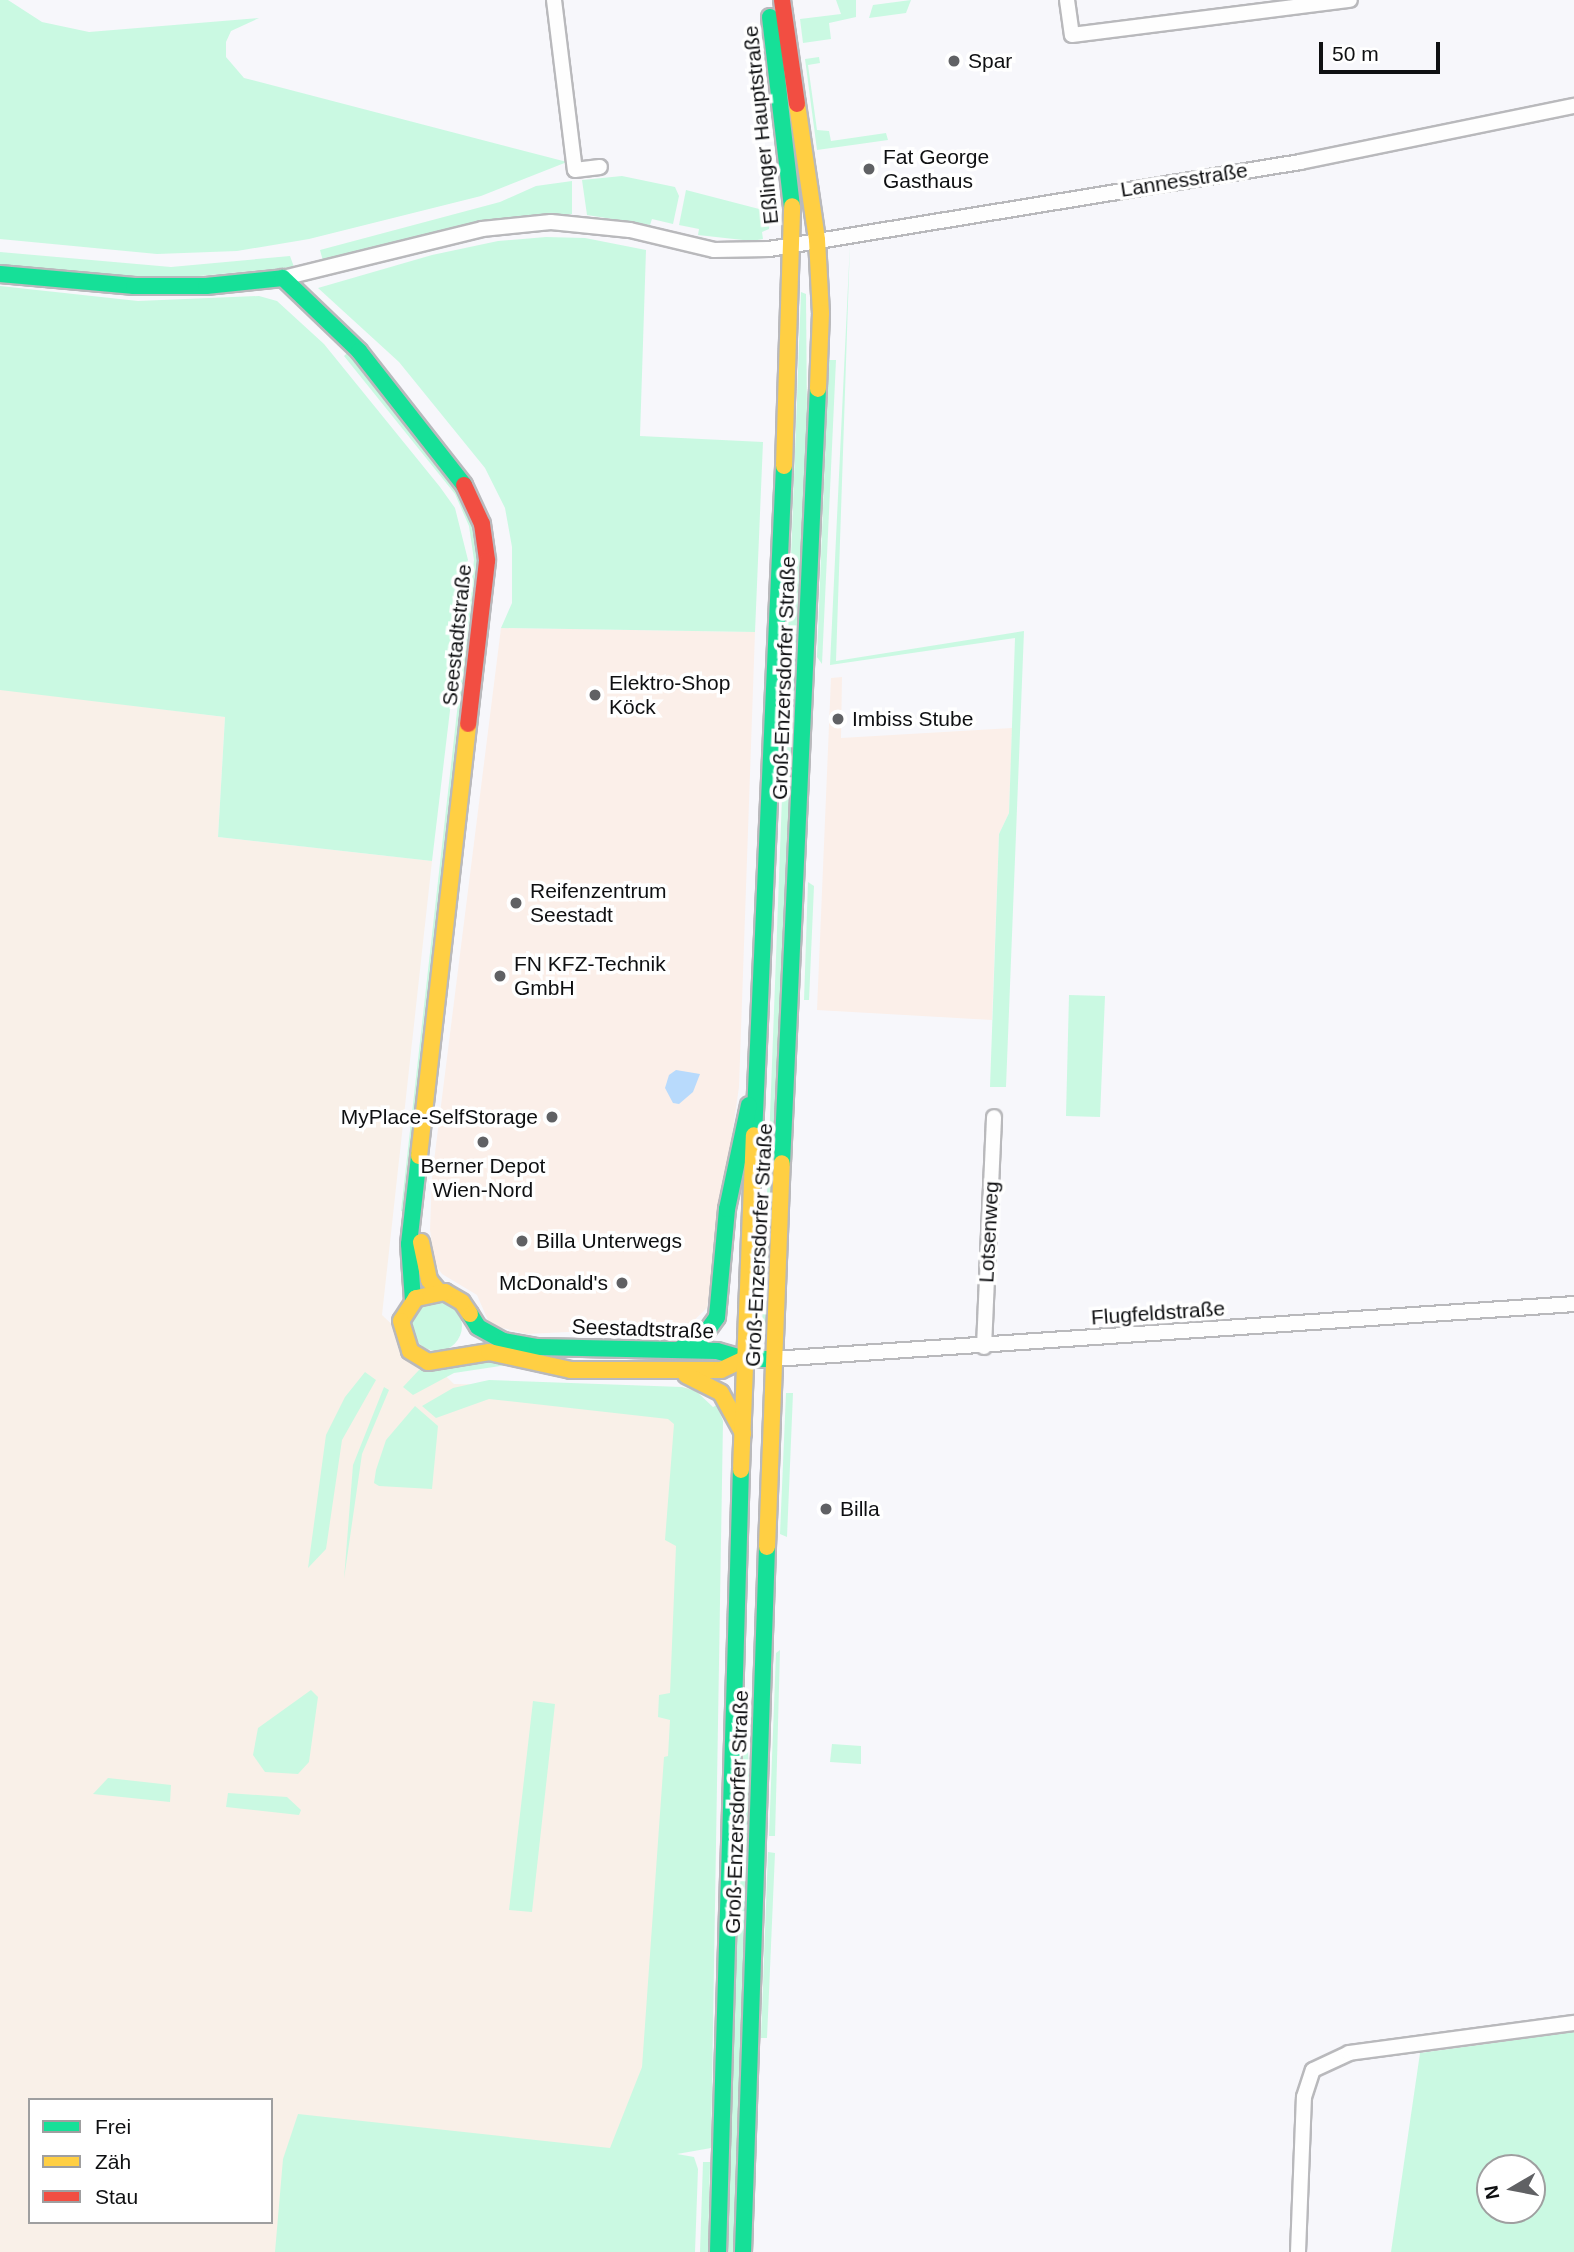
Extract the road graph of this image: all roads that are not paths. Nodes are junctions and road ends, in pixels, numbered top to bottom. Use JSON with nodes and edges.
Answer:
{"nodes":[{"id":1,"x":554,"y":0,"type":"edge"},
{"id":2,"x":768,"y":0,"type":"edge"},
{"id":3,"x":782,"y":0,"type":"edge"},
{"id":4,"x":1067,"y":0,"type":"edge"},
{"id":5,"x":1350,"y":0,"type":"edge"},
{"id":6,"x":1574,"y":106,"type":"edge"},
{"id":7,"x":600,"y":167,"type":"dead end"},
{"id":8,"x":817,"y":240,"type":"junction"},
{"id":9,"x":793,"y":245,"type":"junction"},
{"id":10,"x":0,"y":274,"type":"edge"},
{"id":11,"x":283,"y":278,"type":"junction"},
{"id":12,"x":762,"y":1034,"type":"junction"},
{"id":13,"x":994,"y":1117,"type":"dead end"},
{"id":14,"x":414,"y":1223,"type":"junction"},
{"id":15,"x":439,"y":1292,"type":"junction"},
{"id":16,"x":412,"y":1301,"type":"junction"},
{"id":17,"x":1574,"y":1304,"type":"edge"},
{"id":18,"x":468,"y":1311,"type":"junction"},
{"id":19,"x":984,"y":1347,"type":"junction"},
{"id":20,"x":678,"y":1350,"type":"junction"},
{"id":21,"x":456,"y":1357,"type":"junction"},
{"id":22,"x":745,"y":1359,"type":"junction"},
{"id":23,"x":774,"y":1359,"type":"junction"},
{"id":24,"x":660,"y":1371,"type":"junction"},
{"id":25,"x":743,"y":1433,"type":"junction"},
{"id":26,"x":1574,"y":2023,"type":"edge"},
{"id":27,"x":718,"y":2252,"type":"edge"},
{"id":28,"x":743,"y":2252,"type":"edge"},
{"id":29,"x":1298,"y":2252,"type":"edge"}],
"edges":[{"from":1,"to":7,"type":"street"},
{"from":2,"to":9,"type":"main road","name":"Eßlinger Hauptstraße"},
{"from":3,"to":8,"type":"main road","name":"Eßlinger Hauptstraße"},
{"from":4,"to":5,"type":"street"},
{"from":6,"to":8,"type":"street","name":"Lannesstraße"},
{"from":8,"to":9,"type":"street","name":"Lannesstraße"},
{"from":8,"to":23,"type":"main road","name":"Groß-Enzersdorfer Straße"},
{"from":9,"to":11,"type":"street","name":"Lannesstraße"},
{"from":9,"to":12,"type":"main road","name":"Groß-Enzersdorfer Straße"},
{"from":10,"to":11,"type":"main road"},
{"from":11,"to":14,"type":"main road","name":"Seestadtstraße"},
{"from":12,"to":20,"type":"main road"},
{"from":12,"to":22,"type":"main road","name":"Groß-Enzersdorfer Straße"},
{"from":13,"to":19,"type":"street","name":"Lotsenweg"},
{"from":14,"to":15,"type":"main road","name":"Seestadtstraße"},
{"from":14,"to":16,"type":"main road","name":"Seestadtstraße"},
{"from":15,"to":16,"type":"main road"},
{"from":15,"to":18,"type":"main road","name":"Seestadtstraße"},
{"from":16,"to":21,"type":"main road","name":"Seestadtstraße"},
{"from":17,"to":19,"type":"street","name":"Flugfeldstraße"},
{"from":18,"to":20,"type":"main road","name":"Seestadtstraße"},
{"from":18,"to":21,"type":"main road"},
{"from":19,"to":23,"type":"street","name":"Flugfeldstraße"},
{"from":20,"to":22,"type":"main road","name":"Seestadtstraße"},
{"from":21,"to":24,"type":"main road","name":"Seestadtstraße"},
{"from":22,"to":23,"type":"main road","name":"Flugfeldstraße"},
{"from":22,"to":24,"type":"main road","name":"Seestadtstraße"},
{"from":22,"to":25,"type":"main road","name":"Groß-Enzersdorfer Straße"},
{"from":23,"to":28,"type":"main road","name":"Groß-Enzersdorfer Straße"},
{"from":24,"to":25,"type":"main road"},
{"from":25,"to":27,"type":"main road","name":"Groß-Enzersdorfer Straße"},
{"from":26,"to":29,"type":"street"}]}
